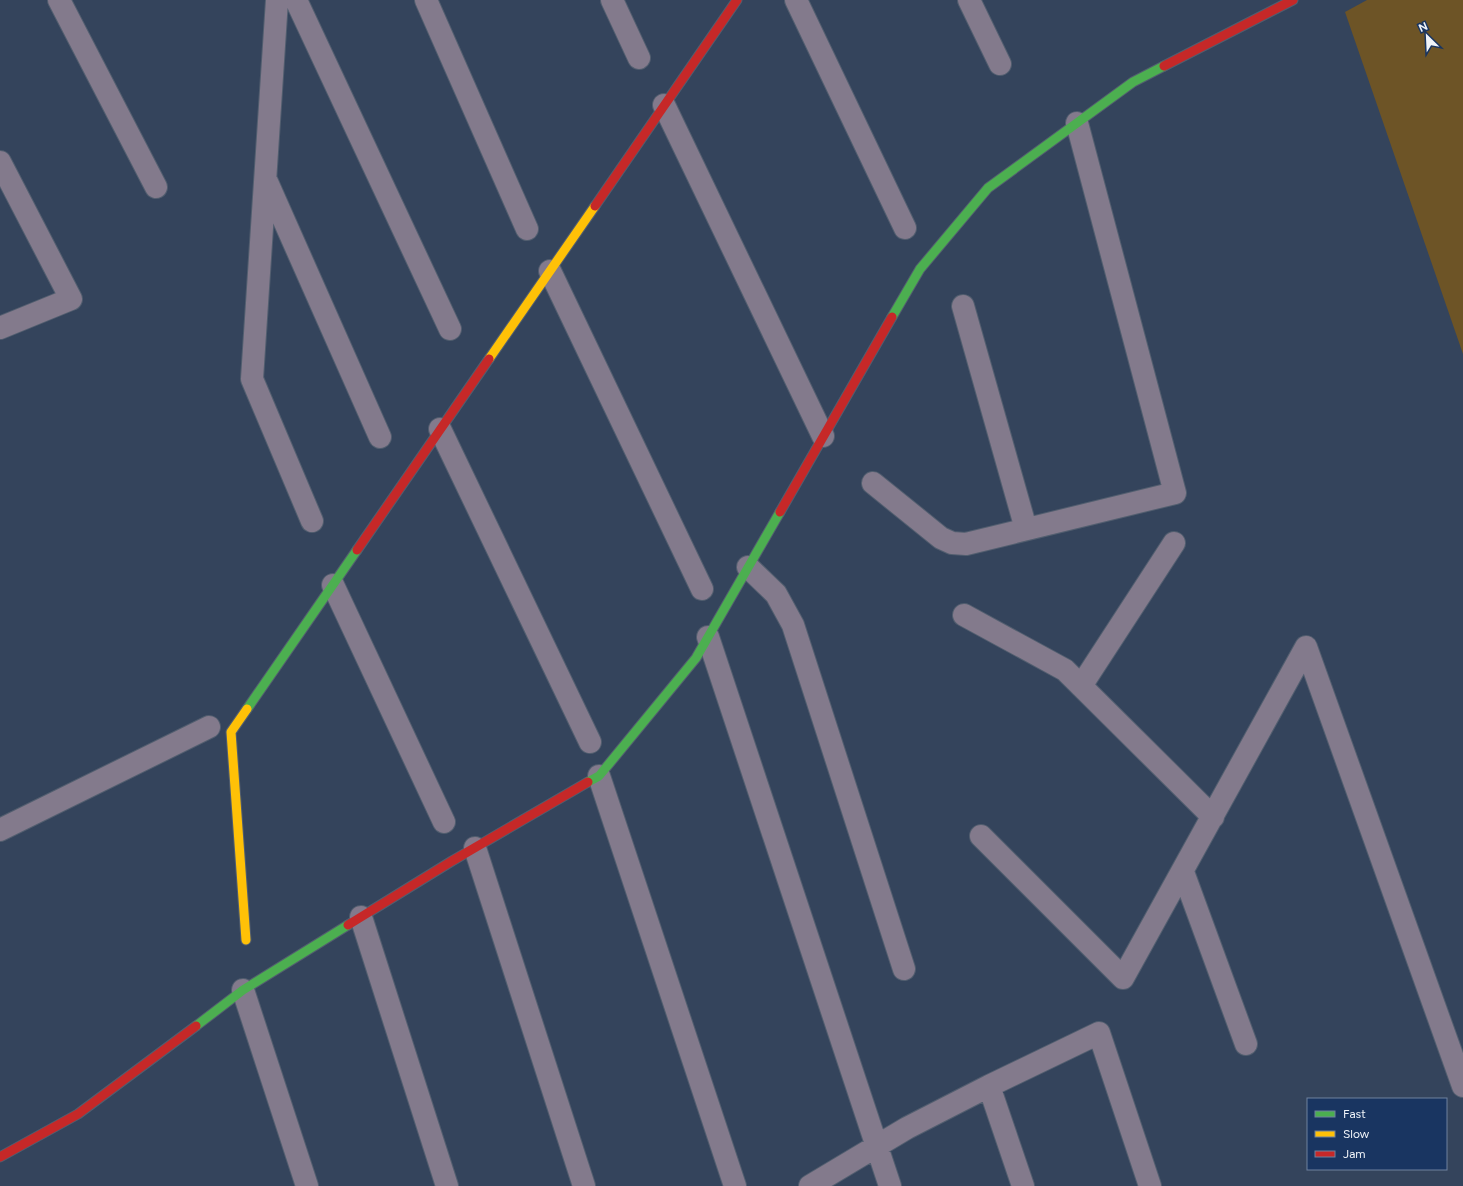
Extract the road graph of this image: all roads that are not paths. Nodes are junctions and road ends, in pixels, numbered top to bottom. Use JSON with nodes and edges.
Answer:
{"nodes":[{"id":1,"x":59,"y":0,"type":"edge"},
{"id":2,"x":277,"y":0,"type":"edge"},
{"id":3,"x":296,"y":0,"type":"edge"},
{"id":4,"x":426,"y":0,"type":"edge"},
{"id":5,"x":612,"y":0,"type":"edge"},
{"id":6,"x":737,"y":0,"type":"edge"},
{"id":7,"x":796,"y":0,"type":"edge"},
{"id":8,"x":968,"y":0,"type":"edge"},
{"id":9,"x":1293,"y":0,"type":"edge"},
{"id":10,"x":639,"y":58,"type":"dead end"},
{"id":11,"x":1000,"y":64,"type":"dead end"},
{"id":12,"x":664,"y":105,"type":"junction"},
{"id":13,"x":1077,"y":123,"type":"junction"},
{"id":14,"x":0,"y":162,"type":"edge"},
{"id":15,"x":265,"y":179,"type":"junction"},
{"id":16,"x":156,"y":187,"type":"dead end"},
{"id":17,"x":905,"y":228,"type":"dead end"},
{"id":18,"x":527,"y":229,"type":"dead end"},
{"id":19,"x":550,"y":271,"type":"junction"},
{"id":20,"x":963,"y":306,"type":"dead end"},
{"id":21,"x":0,"y":328,"type":"edge"},
{"id":22,"x":450,"y":329,"type":"dead end"},
{"id":23,"x":440,"y":429,"type":"junction"},
{"id":24,"x":823,"y":436,"type":"junction"},
{"id":25,"x":380,"y":437,"type":"dead end"},
{"id":26,"x":873,"y":483,"type":"dead end"},
{"id":27,"x":312,"y":521,"type":"dead end"},
{"id":28,"x":1026,"y":529,"type":"junction"},
{"id":29,"x":1174,"y":543,"type":"dead end"},
{"id":30,"x":748,"y":567,"type":"junction"},
{"id":31,"x":333,"y":585,"type":"junction"},
{"id":32,"x":702,"y":589,"type":"dead end"},
{"id":33,"x":964,"y":615,"type":"dead end"},
{"id":34,"x":708,"y":637,"type":"junction"},
{"id":35,"x":1081,"y":686,"type":"junction"},
{"id":36,"x":208,"y":727,"type":"dead end"},
{"id":37,"x":590,"y":742,"type":"dead end"},
{"id":38,"x":599,"y":776,"type":"junction"},
{"id":39,"x":1213,"y":817,"type":"junction"},
{"id":40,"x":444,"y":822,"type":"dead end"},
{"id":41,"x":0,"y":830,"type":"edge"},
{"id":42,"x":981,"y":836,"type":"dead end"},
{"id":43,"x":475,"y":848,"type":"junction"},
{"id":44,"x":1182,"y":872,"type":"junction"},
{"id":45,"x":361,"y":917,"type":"junction"},
{"id":46,"x":246,"y":940,"type":"dead end"},
{"id":47,"x":904,"y":969,"type":"dead end"},
{"id":48,"x":243,"y":990,"type":"junction"},
{"id":49,"x":1246,"y":1044,"type":"dead end"},
{"id":50,"x":989,"y":1086,"type":"junction"},
{"id":51,"x":1463,"y":1086,"type":"edge"},
{"id":52,"x":877,"y":1146,"type":"junction"},
{"id":53,"x":0,"y":1157,"type":"edge"},
{"id":54,"x":307,"y":1186,"type":"edge"},
{"id":55,"x":447,"y":1186,"type":"edge"},
{"id":56,"x":584,"y":1186,"type":"edge"},
{"id":57,"x":735,"y":1186,"type":"edge"},
{"id":58,"x":810,"y":1186,"type":"edge"},
{"id":59,"x":890,"y":1186,"type":"edge"},
{"id":60,"x":1023,"y":1186,"type":"edge"},
{"id":61,"x":1150,"y":1186,"type":"edge"}],
"edges":[{"from":1,"to":16,"type":"street"},
{"from":2,"to":15,"type":"street"},
{"from":3,"to":22,"type":"street"},
{"from":4,"to":18,"type":"street"},
{"from":5,"to":10,"type":"street"},
{"from":6,"to":12,"type":"street"},
{"from":7,"to":17,"type":"street"},
{"from":8,"to":11,"type":"street"},
{"from":9,"to":13,"type":"street"},
{"from":12,"to":19,"type":"street"},
{"from":12,"to":24,"type":"street"},
{"from":13,"to":24,"type":"street"},
{"from":13,"to":28,"type":"street"},
{"from":14,"to":21,"type":"street"},
{"from":15,"to":25,"type":"street"},
{"from":15,"to":27,"type":"street"},
{"from":19,"to":23,"type":"street"},
{"from":19,"to":32,"type":"street"},
{"from":20,"to":28,"type":"street"},
{"from":23,"to":31,"type":"street"},
{"from":23,"to":37,"type":"street"},
{"from":24,"to":30,"type":"street"},
{"from":26,"to":28,"type":"street"},
{"from":29,"to":35,"type":"street"},
{"from":30,"to":34,"type":"street"},
{"from":30,"to":47,"type":"street"},
{"from":31,"to":40,"type":"street"},
{"from":31,"to":46,"type":"street"},
{"from":33,"to":35,"type":"street"},
{"from":34,"to":38,"type":"street"},
{"from":34,"to":52,"type":"street"},
{"from":35,"to":39,"type":"street"},
{"from":36,"to":41,"type":"street"},
{"from":38,"to":43,"type":"street"},
{"from":38,"to":57,"type":"street"},
{"from":39,"to":44,"type":"street"},
{"from":39,"to":51,"type":"street"},
{"from":42,"to":44,"type":"street"},
{"from":43,"to":45,"type":"street"},
{"from":43,"to":56,"type":"street"},
{"from":44,"to":49,"type":"street"},
{"from":45,"to":48,"type":"street"},
{"from":45,"to":55,"type":"street"},
{"from":48,"to":53,"type":"street"},
{"from":48,"to":54,"type":"street"},
{"from":50,"to":52,"type":"street"},
{"from":50,"to":60,"type":"street"},
{"from":50,"to":61,"type":"street"},
{"from":52,"to":58,"type":"street"},
{"from":52,"to":59,"type":"street"}]}
